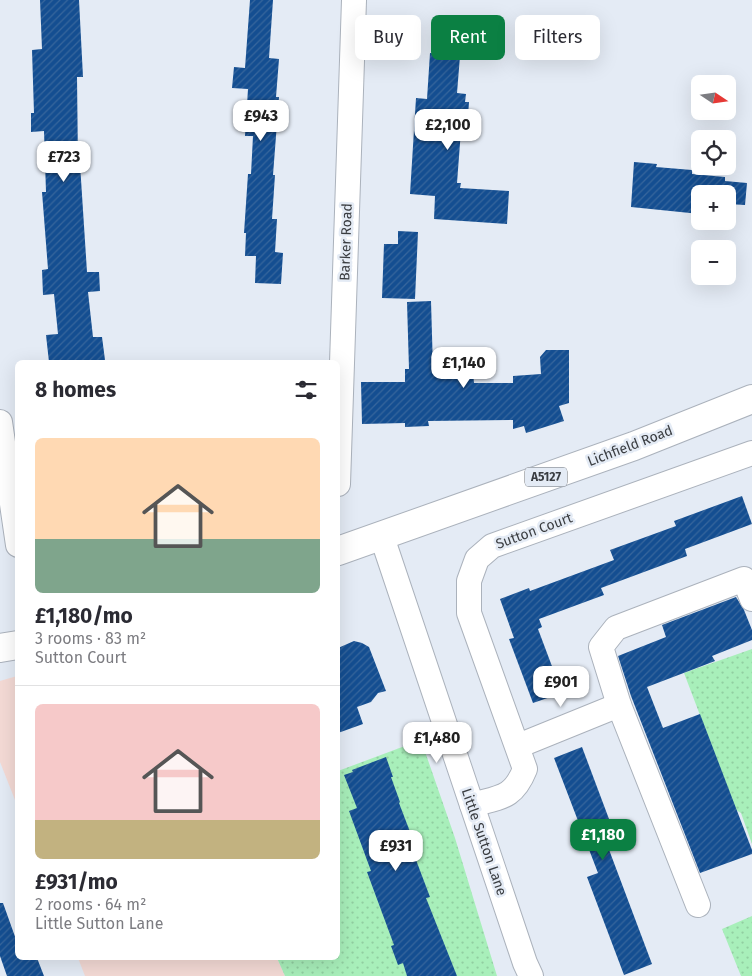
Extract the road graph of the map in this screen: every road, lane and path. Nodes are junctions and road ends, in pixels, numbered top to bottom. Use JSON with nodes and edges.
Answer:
{"nodes":[{"id":1,"x":354,"y":0,"type":"edge"},
{"id":2,"x":752,"y":399,"type":"edge"},
{"id":3,"x":340,"y":424,"type":"edge"},
{"id":4,"x":1,"y":437,"type":"edge"},
{"id":5,"x":752,"y":453,"type":"edge"},
{"id":6,"x":15,"y":526,"type":"edge"},
{"id":7,"x":382,"y":536,"type":"junction"},
{"id":8,"x":340,"y":550,"type":"edge"},
{"id":9,"x":752,"y":599,"type":"edge"},
{"id":10,"x":15,"y":646,"type":"edge"},
{"id":11,"x":0,"y":648,"type":"edge"},
{"id":12,"x":619,"y":705,"type":"junction"},
{"id":13,"x":518,"y":746,"type":"junction"},
{"id":14,"x":472,"y":805,"type":"junction"},
{"id":15,"x":698,"y":905,"type":"dead end"},
{"id":16,"x":531,"y":976,"type":"edge"}],
"edges":[{"from":1,"to":3,"type":"street","name":"Barker Road"},
{"from":2,"to":7,"type":"main road","name":"Lichfield Road","number":"A5127"},
{"from":4,"to":6,"type":"street"},
{"from":5,"to":13,"type":"street","name":"Sutton Court"},
{"from":7,"to":8,"type":"main road","name":"Lichfield Road","number":"A5127"},
{"from":7,"to":14,"type":"street","name":"Little Sutton Lane"},
{"from":9,"to":12,"type":"street"},
{"from":10,"to":11,"type":"main road"},
{"from":12,"to":13,"type":"street"},
{"from":12,"to":15,"type":"street"},
{"from":13,"to":14,"type":"street","name":"Sutton Court"},
{"from":14,"to":16,"type":"street","name":"Little Sutton Lane"}]}
